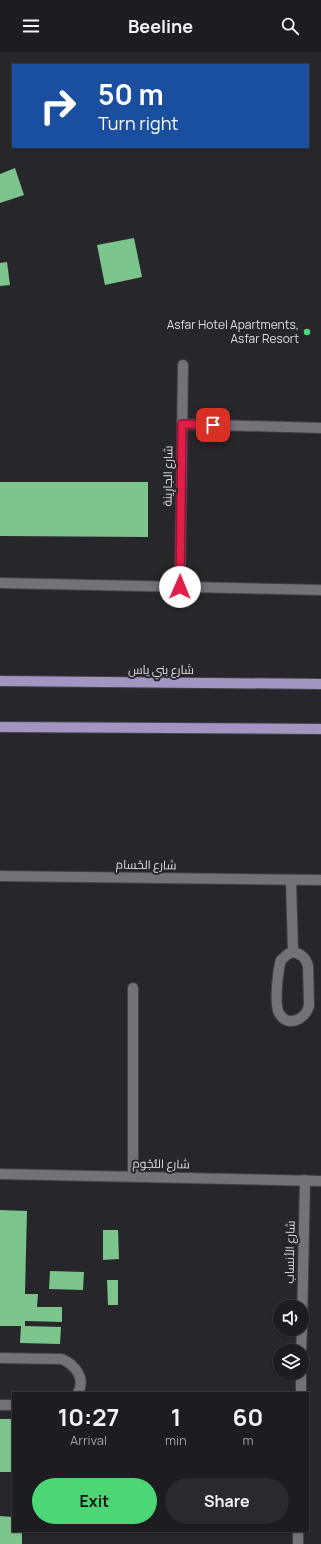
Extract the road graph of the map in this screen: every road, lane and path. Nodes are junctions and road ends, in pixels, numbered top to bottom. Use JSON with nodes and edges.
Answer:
{"nodes":[{"id":1,"x":183,"y":365,"type":"dead end"},
{"id":2,"x":182,"y":424,"type":"junction"},
{"id":3,"x":321,"y":428,"type":"edge"},
{"id":4,"x":0,"y":583,"type":"edge"},
{"id":5,"x":180,"y":587,"type":"junction"},
{"id":6,"x":321,"y":590,"type":"edge"},
{"id":7,"x":0,"y":681,"type":"edge"},
{"id":8,"x":321,"y":684,"type":"edge"},
{"id":9,"x":0,"y":727,"type":"edge"},
{"id":10,"x":321,"y":729,"type":"edge"},
{"id":11,"x":0,"y":876,"type":"edge"},
{"id":12,"x":291,"y":880,"type":"junction"},
{"id":13,"x":321,"y":880,"type":"edge"},
{"id":14,"x":293,"y":952,"type":"junction"},
{"id":15,"x":133,"y":988,"type":"dead end"},
{"id":16,"x":0,"y":1174,"type":"edge"},
{"id":17,"x":133,"y":1176,"type":"junction"},
{"id":18,"x":305,"y":1180,"type":"junction"},
{"id":19,"x":321,"y":1180,"type":"edge"},
{"id":20,"x":302,"y":1300,"type":"edge"},
{"id":21,"x":0,"y":1358,"type":"edge"},
{"id":22,"x":301,"y":1380,"type":"edge"},
{"id":23,"x":78,"y":1392,"type":"edge"},
{"id":24,"x":301,"y":1392,"type":"edge"},
{"id":25,"x":0,"y":1405,"type":"edge"},
{"id":26,"x":12,"y":1405,"type":"edge"},
{"id":27,"x":298,"y":1532,"type":"edge"},
{"id":28,"x":298,"y":1544,"type":"edge"}],
"edges":[{"from":1,"to":2,"type":"street","name":"شارع الجارِينة"},
{"from":2,"to":3,"type":"street"},
{"from":2,"to":5,"type":"street","name":"شارع الجارِينة"},
{"from":4,"to":5,"type":"street"},
{"from":5,"to":6,"type":"street"},
{"from":7,"to":8,"type":"main road","name":"شارع بني ياس"},
{"from":9,"to":10,"type":"main road"},
{"from":11,"to":12,"type":"street","name":"شارع الحُسام"},
{"from":12,"to":13,"type":"street","name":"شارع الحُسام"},
{"from":12,"to":14,"type":"street"},
{"from":14,"to":14,"type":"street"},
{"from":15,"to":17,"type":"street"},
{"from":16,"to":17,"type":"street","name":"شارع النُّجُوم"},
{"from":17,"to":18,"type":"street","name":"شارع النُّجُوم"},
{"from":18,"to":19,"type":"street","name":"شارع النُّجُوم"},
{"from":18,"to":20,"type":"street","name":"شارع الأنساب"},
{"from":21,"to":23,"type":"street"},
{"from":22,"to":24,"type":"street"},
{"from":25,"to":26,"type":"street"},
{"from":27,"to":28,"type":"street"}]}
